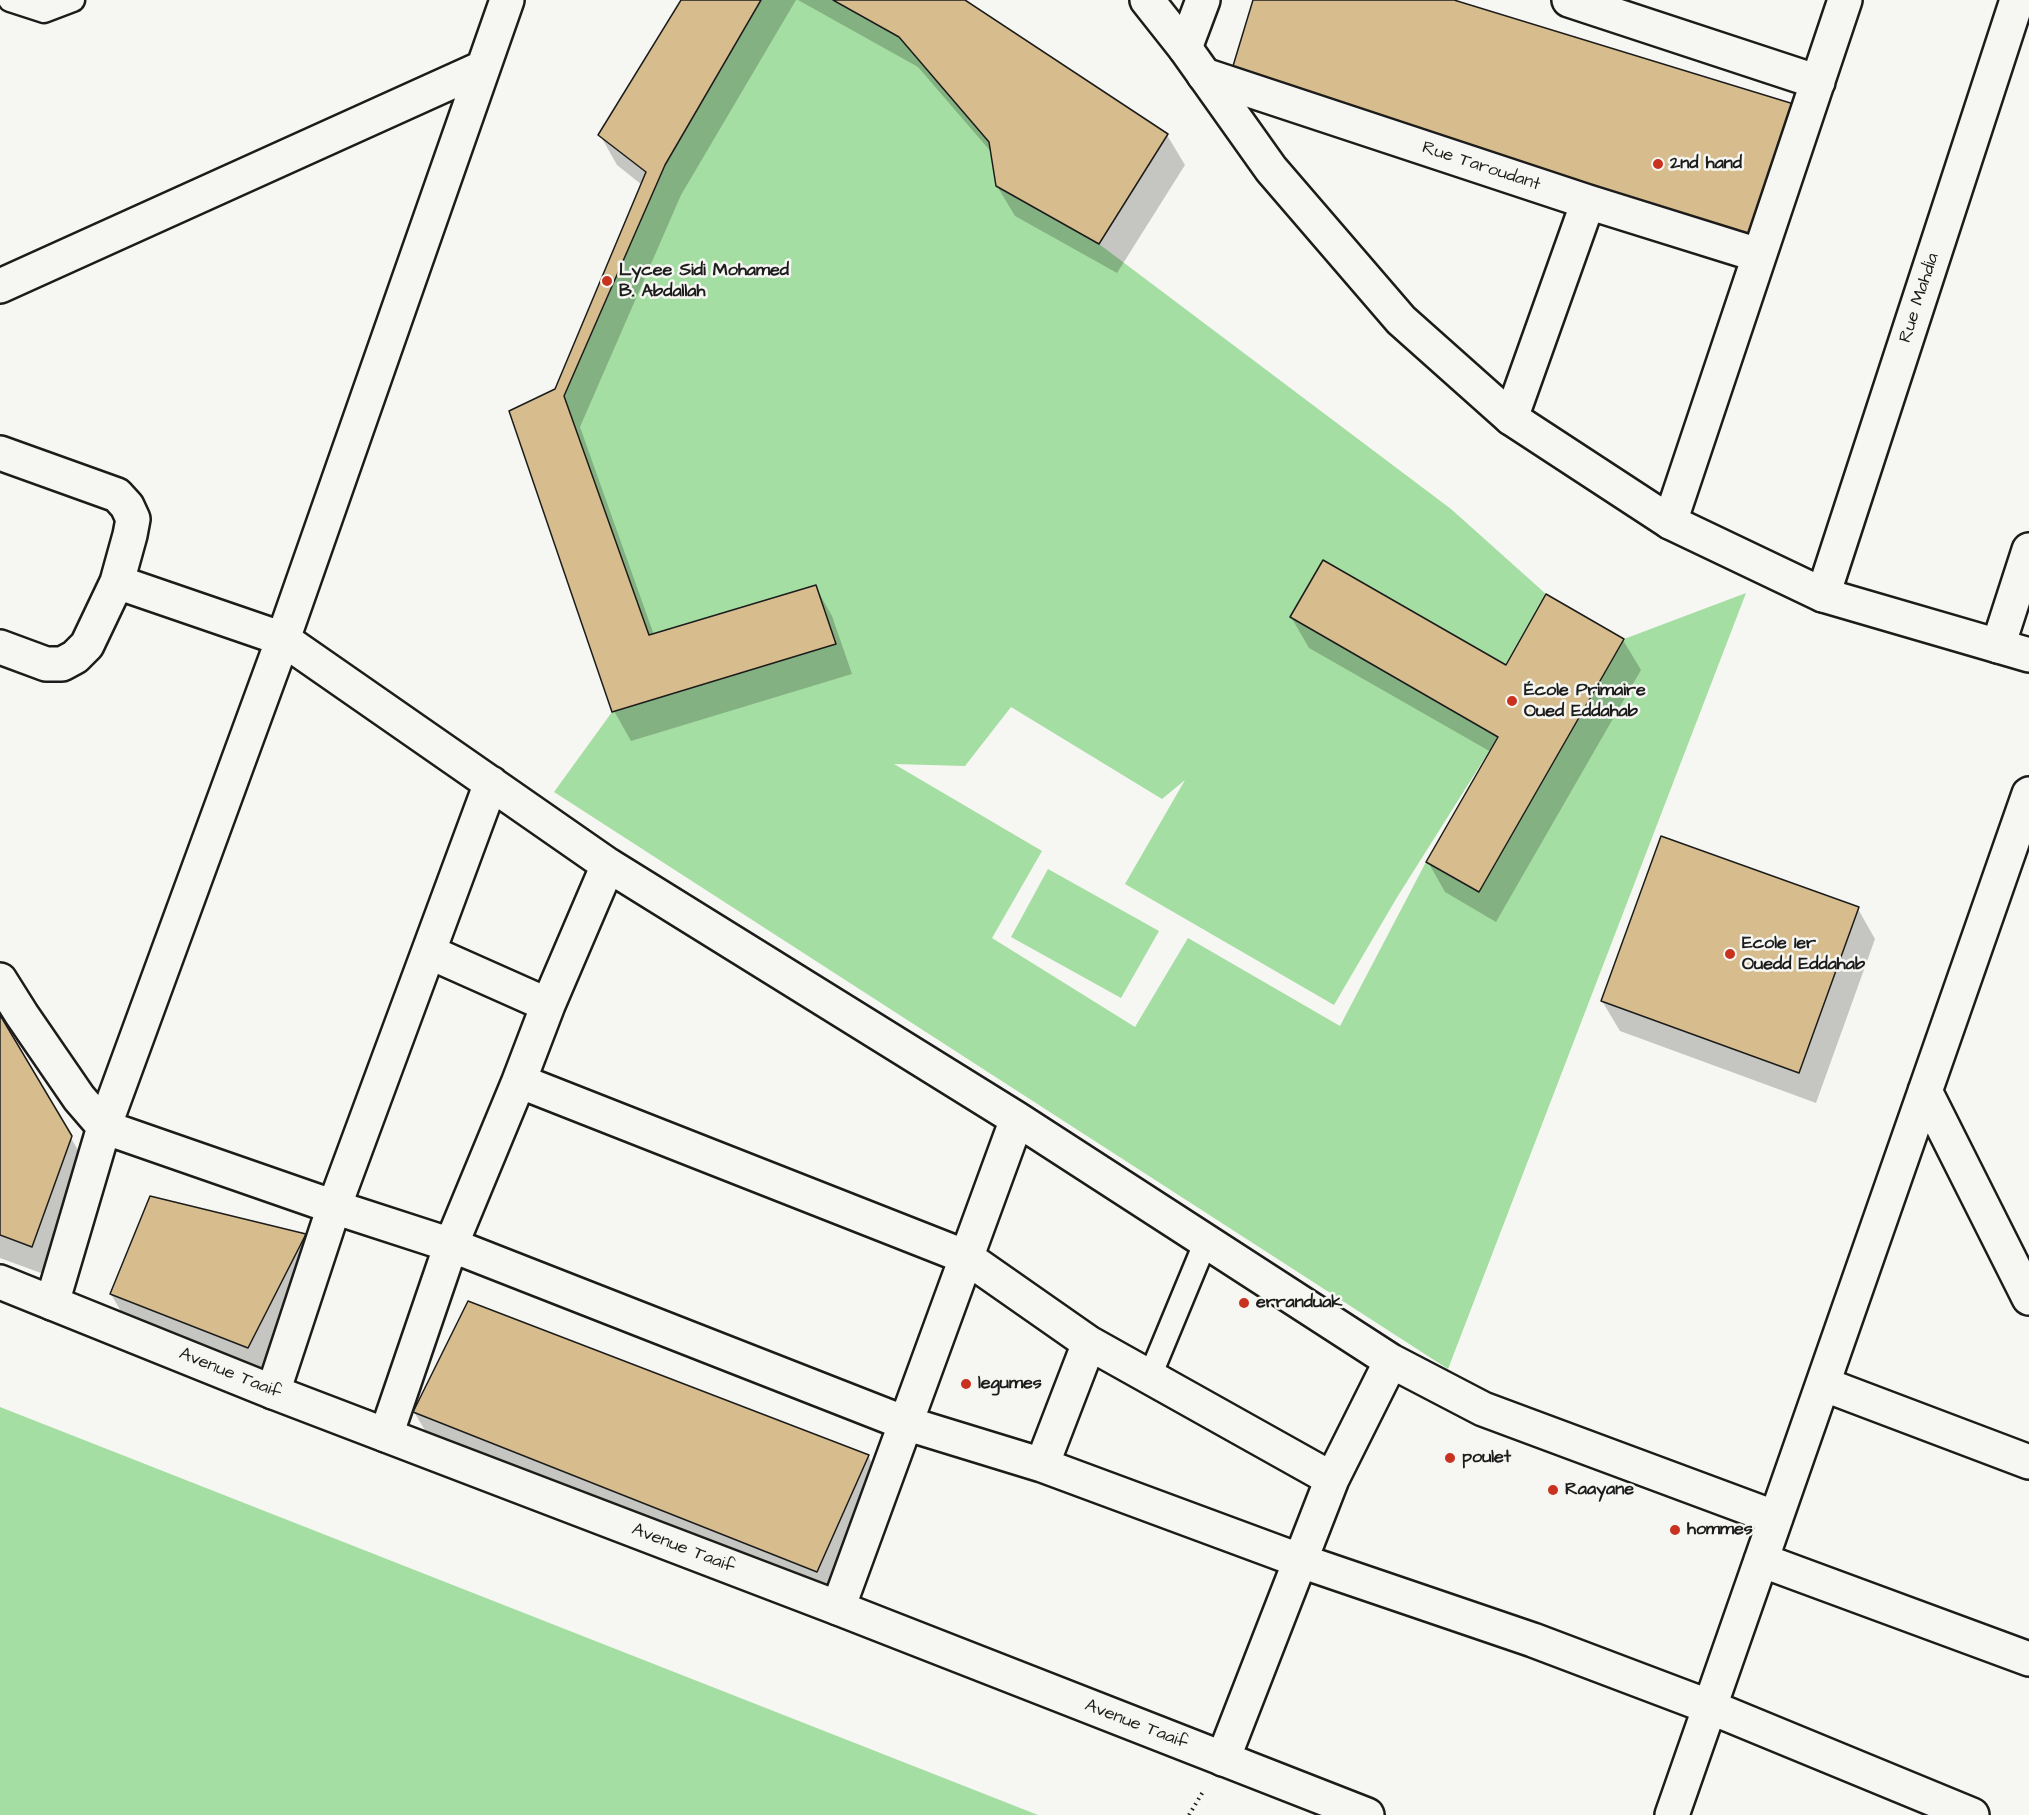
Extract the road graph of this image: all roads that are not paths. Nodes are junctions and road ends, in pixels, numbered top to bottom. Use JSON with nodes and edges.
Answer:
{"nodes":[{"id":1,"x":10,"y":0,"type":"edge"},
{"id":2,"x":73,"y":0,"type":"edge"},
{"id":3,"x":507,"y":0,"type":"edge"},
{"id":4,"x":1147,"y":0,"type":"edge"},
{"id":5,"x":1203,"y":0,"type":"edge"},
{"id":6,"x":1569,"y":0,"type":"edge"},
{"id":7,"x":1845,"y":0,"type":"edge"},
{"id":8,"x":2017,"y":0,"type":"edge"},
{"id":9,"x":1185,"y":48,"type":"junction"},
{"id":10,"x":482,"y":68,"type":"junction"},
{"id":11,"x":1204,"y":75,"type":"junction"},
{"id":12,"x":1818,"y":82,"type":"junction"},
{"id":13,"x":1588,"y":202,"type":"junction"},
{"id":14,"x":1758,"y":255,"type":"junction"},
{"id":15,"x":0,"y":286,"type":"edge"},
{"id":16,"x":1511,"y":418,"type":"junction"},
{"id":17,"x":0,"y":453,"type":"edge"},
{"id":18,"x":1670,"y":522,"type":"junction"},
{"id":19,"x":2029,"y":550,"type":"edge"},
{"id":20,"x":117,"y":582,"type":"junction"},
{"id":21,"x":1823,"y":595,"type":"junction"},
{"id":22,"x":283,"y":639,"type":"junction"},
{"id":23,"x":1998,"y":646,"type":"junction"},
{"id":24,"x":0,"y":647,"type":"edge"},
{"id":25,"x":2029,"y":655,"type":"edge"},
{"id":26,"x":491,"y":783,"type":"junction"},
{"id":27,"x":2028,"y":802,"type":"edge"},
{"id":28,"x":608,"y":866,"type":"junction"},
{"id":29,"x":429,"y":952,"type":"junction"},
{"id":30,"x":0,"y":980,"type":"edge"},
{"id":31,"x":548,"y":1005,"type":"junction"},
{"id":32,"x":519,"y":1081,"type":"junction"},
{"id":33,"x":1925,"y":1091,"type":"junction"},
{"id":34,"x":1017,"y":1119,"type":"junction"},
{"id":35,"x":104,"y":1127,"type":"junction"},
{"id":36,"x":334,"y":1207,"type":"junction"},
{"id":37,"x":1206,"y":1241,"type":"junction"},
{"id":38,"x":451,"y":1245,"type":"junction"},
{"id":39,"x":966,"y":1257,"type":"junction"},
{"id":40,"x":0,"y":1282,"type":"edge"},
{"id":41,"x":2029,"y":1298,"type":"edge"},
{"id":42,"x":52,"y":1303,"type":"junction"},
{"id":43,"x":1089,"y":1343,"type":"junction"},
{"id":44,"x":1392,"y":1361,"type":"junction"},
{"id":45,"x":1150,"y":1376,"type":"junction"},
{"id":46,"x":1823,"y":1384,"type":"junction"},
{"id":47,"x":273,"y":1392,"type":"junction"},
{"id":48,"x":905,"y":1423,"type":"junction"},
{"id":49,"x":386,"y":1435,"type":"junction"},
{"id":50,"x":2029,"y":1462,"type":"edge"},
{"id":51,"x":1041,"y":1465,"type":"junction"},
{"id":52,"x":1332,"y":1479,"type":"junction"},
{"id":53,"x":1776,"y":1518,"type":"junction"},
{"id":54,"x":1761,"y":1560,"type":"junction"},
{"id":55,"x":1301,"y":1561,"type":"junction"},
{"id":56,"x":838,"y":1608,"type":"junction"},
{"id":57,"x":2029,"y":1659,"type":"edge"},
{"id":58,"x":1710,"y":1707,"type":"junction"},
{"id":59,"x":1223,"y":1759,"type":"junction"},
{"id":60,"x":1367,"y":1815,"type":"edge"},
{"id":61,"x":1672,"y":1815,"type":"edge"},
{"id":62,"x":1972,"y":1815,"type":"edge"}],
"edges":[{"from":1,"to":2,"type":"lane"},
{"from":3,"to":10,"type":"street"},
{"from":4,"to":9,"type":"street"},
{"from":5,"to":9,"type":"street"},
{"from":6,"to":12,"type":"street"},
{"from":7,"to":12,"type":"street"},
{"from":8,"to":21,"type":"street","name":"Rue Mahdia"},
{"from":9,"to":11,"type":"street"},
{"from":10,"to":15,"type":"street"},
{"from":10,"to":22,"type":"street"},
{"from":11,"to":13,"type":"street","name":"Rue Taroudant"},
{"from":11,"to":16,"type":"street"},
{"from":12,"to":14,"type":"street"},
{"from":13,"to":14,"type":"street","name":"Rue Taroudant"},
{"from":13,"to":16,"type":"street"},
{"from":14,"to":18,"type":"street"},
{"from":16,"to":18,"type":"street"},
{"from":17,"to":20,"type":"street"},
{"from":18,"to":21,"type":"street"},
{"from":19,"to":23,"type":"street"},
{"from":20,"to":22,"type":"street"},
{"from":20,"to":24,"type":"street"},
{"from":21,"to":23,"type":"street"},
{"from":22,"to":26,"type":"street"},
{"from":22,"to":35,"type":"street"},
{"from":23,"to":25,"type":"street"},
{"from":26,"to":28,"type":"street"},
{"from":26,"to":29,"type":"street"},
{"from":27,"to":33,"type":"street"},
{"from":28,"to":31,"type":"street"},
{"from":28,"to":34,"type":"street"},
{"from":29,"to":31,"type":"street"},
{"from":29,"to":36,"type":"street"},
{"from":30,"to":35,"type":"street"},
{"from":31,"to":32,"type":"street"},
{"from":32,"to":38,"type":"street"},
{"from":32,"to":39,"type":"street"},
{"from":33,"to":41,"type":"street"},
{"from":33,"to":46,"type":"street"},
{"from":34,"to":37,"type":"street"},
{"from":34,"to":39,"type":"street"},
{"from":35,"to":36,"type":"street"},
{"from":35,"to":42,"type":"street"},
{"from":36,"to":38,"type":"street"},
{"from":36,"to":47,"type":"street"},
{"from":37,"to":44,"type":"street"},
{"from":37,"to":45,"type":"lane"},
{"from":38,"to":48,"type":"street"},
{"from":38,"to":49,"type":"street"},
{"from":39,"to":43,"type":"street"},
{"from":39,"to":48,"type":"street"},
{"from":40,"to":42,"type":"street","name":"Avenue Taaif"},
{"from":42,"to":47,"type":"street","name":"Avenue Taaif"},
{"from":43,"to":45,"type":"street"},
{"from":43,"to":51,"type":"street"},
{"from":44,"to":52,"type":"street"},
{"from":44,"to":53,"type":"street"},
{"from":45,"to":52,"type":"street"},
{"from":46,"to":50,"type":"street"},
{"from":46,"to":53,"type":"street"},
{"from":47,"to":49,"type":"street","name":"Avenue Taaif"},
{"from":48,"to":51,"type":"street"},
{"from":48,"to":56,"type":"street"},
{"from":49,"to":56,"type":"street","name":"Avenue Taaif"},
{"from":51,"to":55,"type":"street"},
{"from":52,"to":55,"type":"street"},
{"from":53,"to":54,"type":"street"},
{"from":54,"to":57,"type":"street"},
{"from":54,"to":58,"type":"street"},
{"from":55,"to":58,"type":"street"},
{"from":55,"to":59,"type":"street"},
{"from":56,"to":59,"type":"street","name":"Avenue Taaif"},
{"from":58,"to":61,"type":"street"},
{"from":58,"to":62,"type":"street"},
{"from":59,"to":60,"type":"street","name":"Avenue Taaif"}]}
